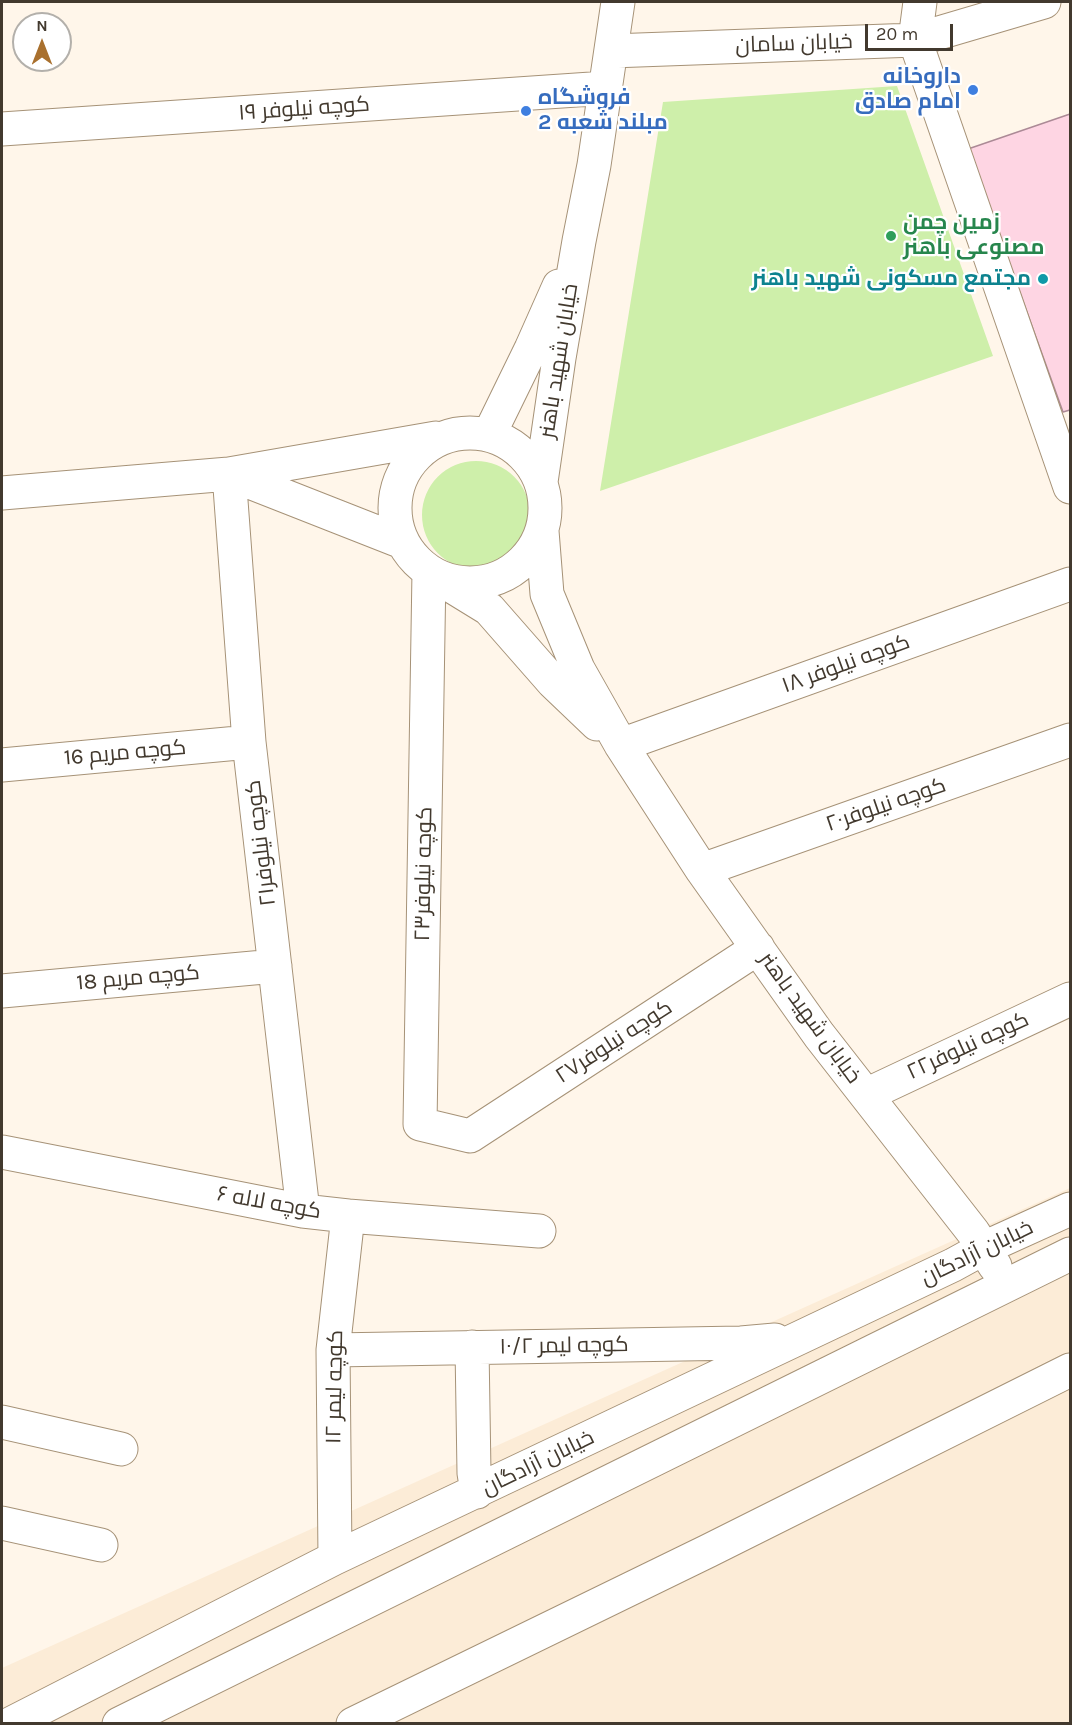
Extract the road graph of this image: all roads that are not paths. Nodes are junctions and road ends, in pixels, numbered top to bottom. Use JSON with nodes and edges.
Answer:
{"nodes":[{"id":1,"x":618,"y":2,"type":"edge"},
{"id":2,"x":920,"y":2,"type":"edge"},
{"id":3,"x":1044,"y":2,"type":"edge"},
{"id":4,"x":915,"y":40,"type":"junction"},
{"id":5,"x":611,"y":51,"type":"junction"},
{"id":6,"x":606,"y":88,"type":"junction"},
{"id":7,"x":2,"y":129,"type":"edge"},
{"id":8,"x":579,"y":241,"type":"junction"},
{"id":9,"x":489,"y":435,"type":"junction"},
{"id":10,"x":441,"y":438,"type":"junction"},
{"id":11,"x":229,"y":474,"type":"junction"},
{"id":12,"x":541,"y":482,"type":"junction"},
{"id":13,"x":1071,"y":487,"type":"edge"},
{"id":14,"x":2,"y":493,"type":"edge"},
{"id":15,"x":542,"y":531,"type":"junction"},
{"id":16,"x":402,"y":542,"type":"junction"},
{"id":17,"x":429,"y":571,"type":"junction"},
{"id":18,"x":1071,"y":584,"type":"edge"},
{"id":19,"x":1071,"y":740,"type":"edge"},
{"id":20,"x":249,"y":742,"type":"junction"},
{"id":21,"x":621,"y":745,"type":"junction"},
{"id":22,"x":2,"y":765,"type":"edge"},
{"id":23,"x":702,"y":870,"type":"junction"},
{"id":24,"x":758,"y":948,"type":"junction"},
{"id":25,"x":275,"y":966,"type":"junction"},
{"id":26,"x":2,"y":991,"type":"edge"},
{"id":27,"x":1071,"y":999,"type":"edge"},
{"id":28,"x":866,"y":1095,"type":"junction"},
{"id":29,"x":470,"y":1136,"type":"joint"},
{"id":30,"x":2,"y":1154,"type":"edge"},
{"id":31,"x":1071,"y":1209,"type":"edge"},
{"id":32,"x":303,"y":1211,"type":"junction"},
{"id":33,"x":348,"y":1216,"type":"junction"},
{"id":34,"x":539,"y":1231,"type":"dead end"},
{"id":35,"x":984,"y":1248,"type":"junction"},
{"id":36,"x":1071,"y":1254,"type":"edge"},
{"id":37,"x":1008,"y":1285,"type":"junction"},
{"id":38,"x":796,"y":1338,"type":"junction"},
{"id":39,"x":472,"y":1347,"type":"junction"},
{"id":40,"x":333,"y":1350,"type":"junction"},
{"id":41,"x":1071,"y":1370,"type":"edge"},
{"id":42,"x":2,"y":1422,"type":"edge"},
{"id":43,"x":121,"y":1449,"type":"dead end"},
{"id":44,"x":477,"y":1492,"type":"junction"},
{"id":45,"x":2,"y":1523,"type":"edge"},
{"id":46,"x":101,"y":1545,"type":"dead end"},
{"id":47,"x":335,"y":1558,"type":"junction"},
{"id":48,"x":10,"y":1724,"type":"edge"},
{"id":49,"x":118,"y":1724,"type":"edge"},
{"id":50,"x":353,"y":1724,"type":"edge"}],
"edges":[{"from":1,"to":5,"type":"street","name":"خیابان شهید باهنر"},
{"from":2,"to":4,"type":"street"},
{"from":3,"to":4,"type":"street","name":"خیابان سامان"},
{"from":4,"to":5,"type":"street","name":"خیابان سامان"},
{"from":4,"to":13,"type":"street"},
{"from":5,"to":6,"type":"street","name":"خیابان شهید باهنر"},
{"from":6,"to":7,"type":"street","name":"کوچه نیلوفر ۱۹"},
{"from":6,"to":8,"type":"street","name":"خیابان شهید باهنر"},
{"from":8,"to":9,"type":"street","name":"خیابان شهید باهنر"},
{"from":8,"to":12,"type":"street","name":"خیابان شهید باهنر"},
{"from":9,"to":10,"type":"street"},
{"from":9,"to":12,"type":"street"},
{"from":10,"to":11,"type":"street"},
{"from":10,"to":16,"type":"street"},
{"from":11,"to":14,"type":"street"},
{"from":11,"to":16,"type":"street"},
{"from":11,"to":20,"type":"street","name":"کوچه نیلوفر۲۱"},
{"from":12,"to":15,"type":"street"},
{"from":15,"to":17,"type":"street"},
{"from":15,"to":21,"type":"street","name":"خیابان شهید باهنر"},
{"from":16,"to":17,"type":"street"},
{"from":17,"to":21,"type":"street","name":"خیابان شهید باهنر"},
{"from":17,"to":29,"type":"street","name":"کوچه نیلوفر۲۳"},
{"from":18,"to":21,"type":"street","name":"کوچه نیلوفر ۱۸"},
{"from":19,"to":23,"type":"street","name":"کوچه نیلوفر۲۰"},
{"from":20,"to":22,"type":"street","name":"کوچه مریم 16"},
{"from":20,"to":25,"type":"street","name":"کوچه نیلوفر۲۱"},
{"from":21,"to":23,"type":"street","name":"خیابان شهید باهنر"},
{"from":23,"to":24,"type":"street","name":"خیابان شهید باهنر"},
{"from":24,"to":28,"type":"street","name":"خیابان شهید باهنر"},
{"from":24,"to":29,"type":"street","name":"کوچه نیلوفر۲۷"},
{"from":25,"to":26,"type":"street","name":"کوچه مریم 18"},
{"from":25,"to":32,"type":"street","name":"کوچه نیلوفر۲۱"},
{"from":27,"to":28,"type":"street","name":"کوچه نیلوفر۲۲"},
{"from":28,"to":35,"type":"street","name":"خیابان شهید باهنر"},
{"from":30,"to":32,"type":"street","name":"کوچه لاله ۶"},
{"from":31,"to":35,"type":"street","name":"خیابان آزادگان"},
{"from":32,"to":33,"type":"street","name":"کوچه لاله ۶"},
{"from":33,"to":34,"type":"street","name":"کوچه لاله ۶"},
{"from":33,"to":40,"type":"street","name":"کوچه لیمر ۱۲"},
{"from":35,"to":37,"type":"street","name":"خیابان شهید باهنر"},
{"from":35,"to":38,"type":"street","name":"خیابان آزادگان"},
{"from":36,"to":37,"type":"street","name":"خیابان آزادگان"},
{"from":37,"to":49,"type":"street","name":"خیابان آزادگان"},
{"from":38,"to":39,"type":"street","name":"کوچه لیمر ۱۰/۲"},
{"from":38,"to":44,"type":"street","name":"خیابان آزادگان"},
{"from":39,"to":40,"type":"street","name":"کوچه لیمر ۱۰/۲"},
{"from":39,"to":44,"type":"street"},
{"from":40,"to":47,"type":"street","name":"کوچه لیمر ۱۲"},
{"from":41,"to":50,"type":"street"},
{"from":42,"to":43,"type":"street"},
{"from":44,"to":47,"type":"street","name":"خیابان آزادگان"},
{"from":45,"to":46,"type":"street"},
{"from":47,"to":48,"type":"street","name":"خیابان آزادگان"}]}
